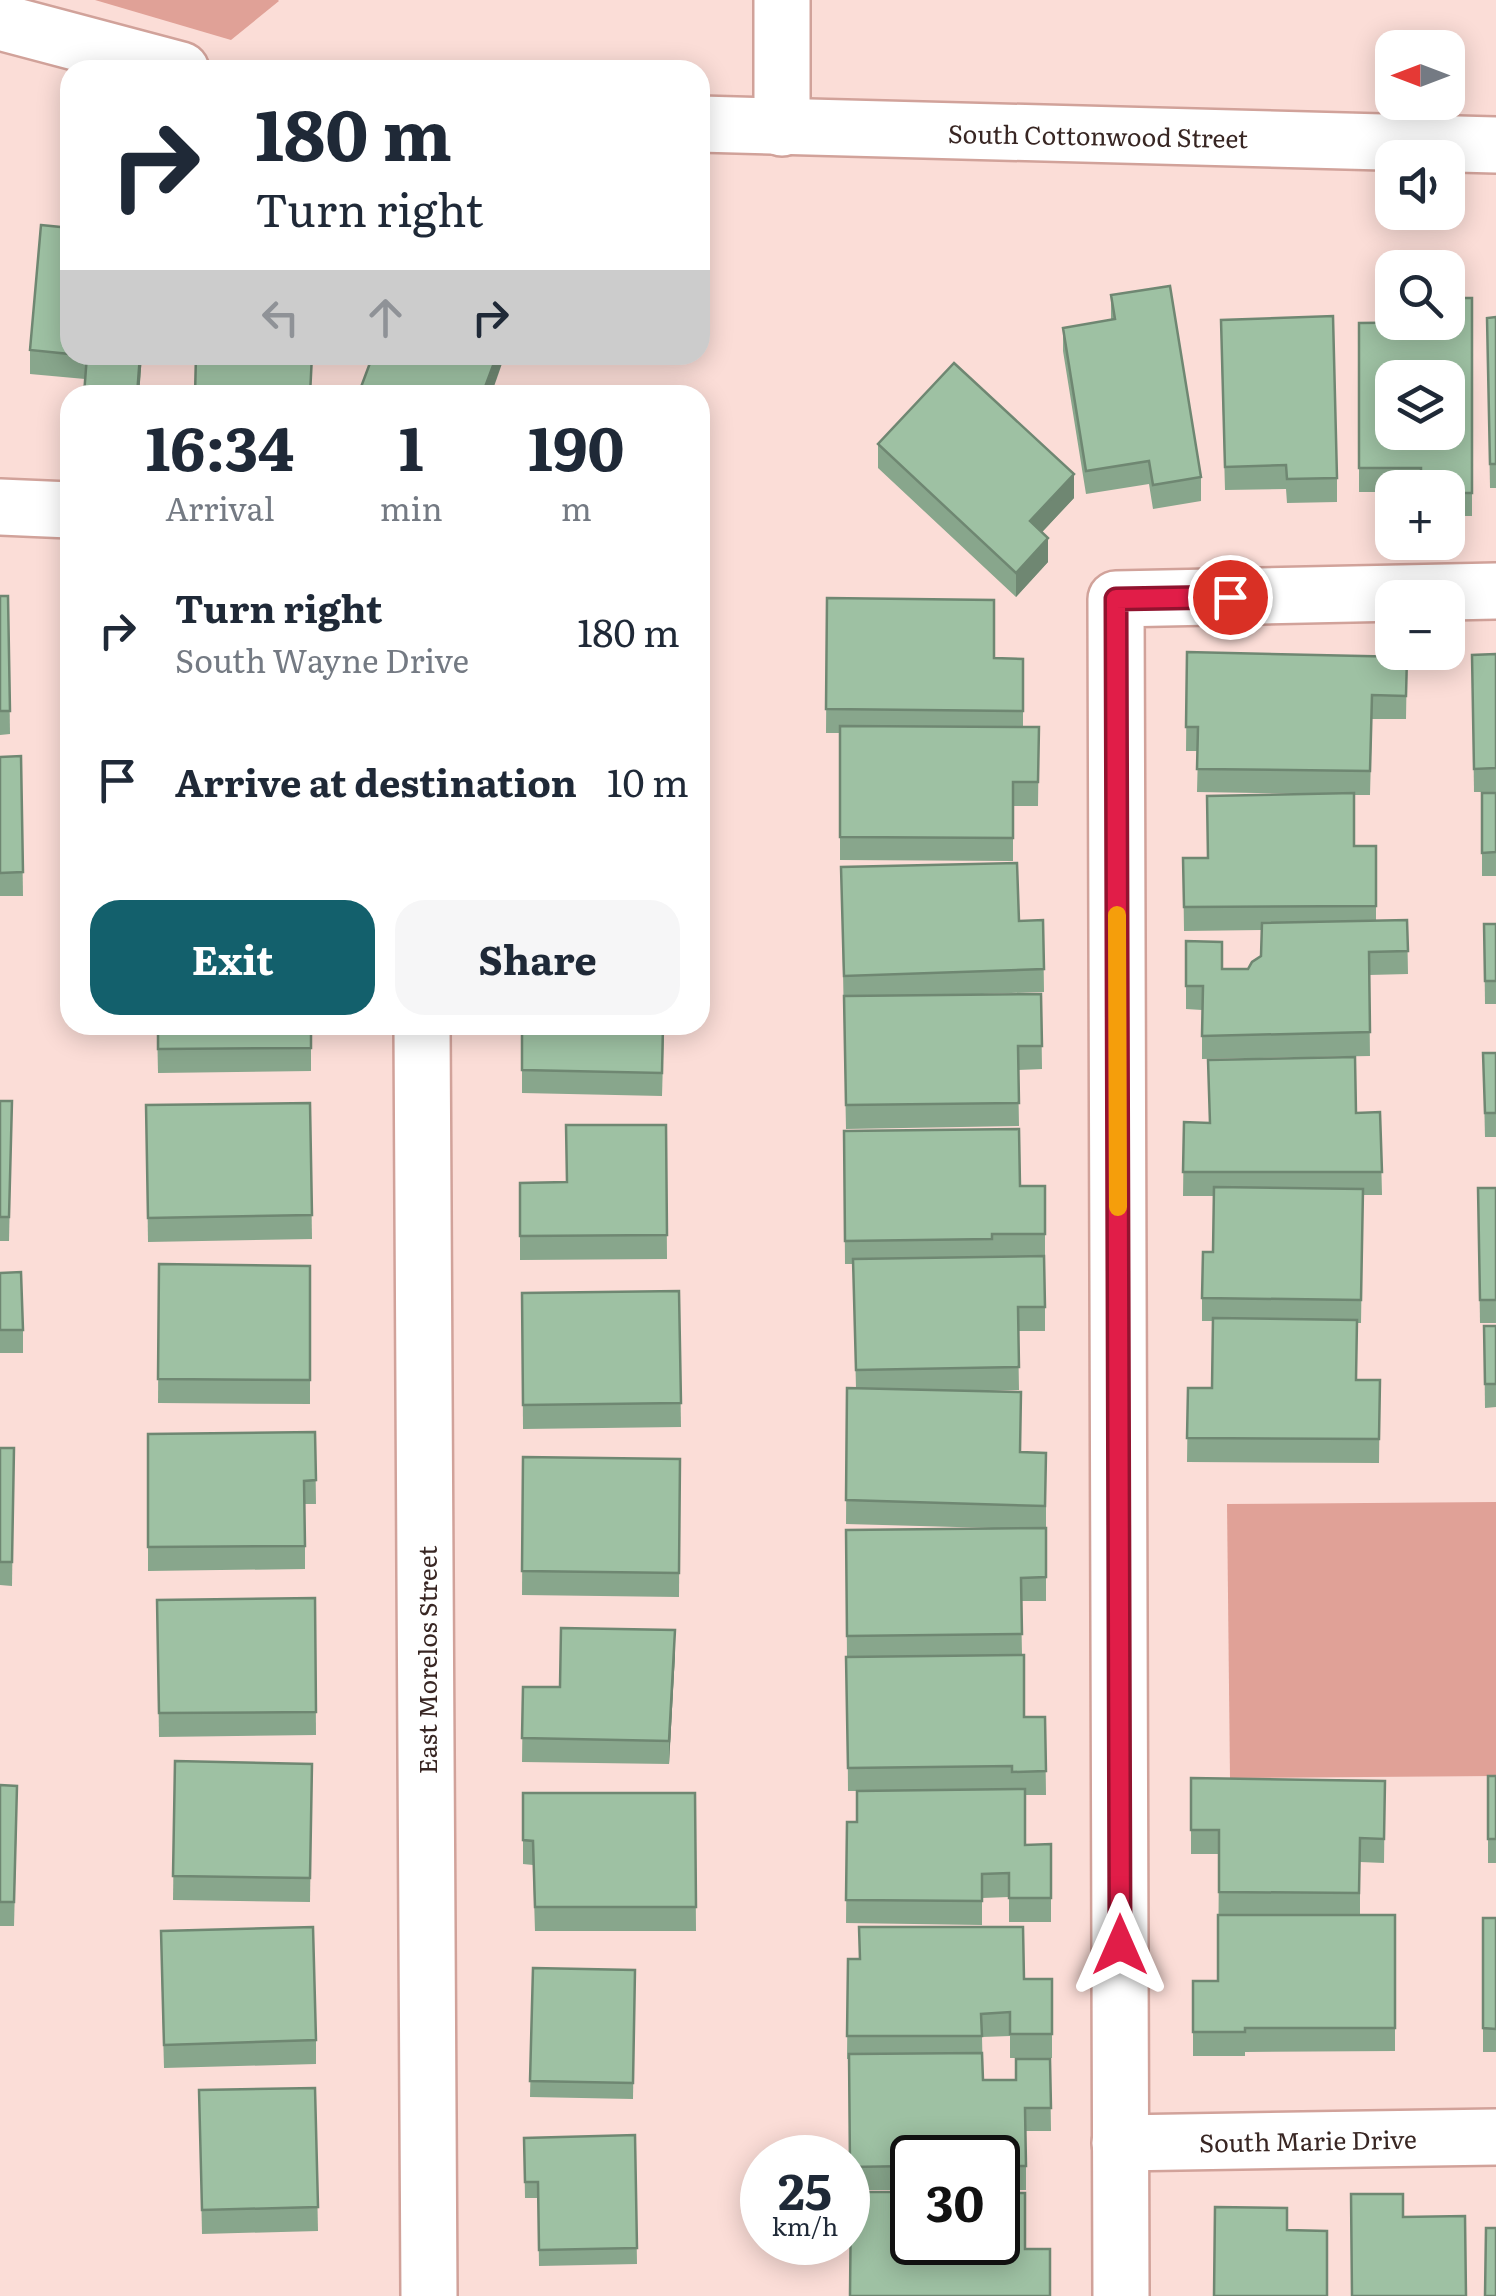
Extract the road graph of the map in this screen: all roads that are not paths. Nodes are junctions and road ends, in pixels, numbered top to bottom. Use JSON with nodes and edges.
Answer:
{"nodes":[{"id":1,"x":782,"y":0,"type":"edge"},
{"id":2,"x":0,"y":22,"type":"edge"},
{"id":3,"x":143,"y":60,"type":"edge"},
{"id":4,"x":710,"y":124,"type":"edge"},
{"id":5,"x":782,"y":128,"type":"junction"},
{"id":6,"x":1496,"y":145,"type":"edge"},
{"id":7,"x":0,"y":507,"type":"edge"},
{"id":8,"x":60,"y":510,"type":"edge"},
{"id":9,"x":1496,"y":591,"type":"edge"},
{"id":10,"x":422,"y":1035,"type":"edge"},
{"id":11,"x":1496,"y":2136,"type":"edge"},
{"id":12,"x":1120,"y":2142,"type":"junction"},
{"id":13,"x":430,"y":2296,"type":"edge"},
{"id":14,"x":1121,"y":2296,"type":"edge"}],
"edges":[{"from":1,"to":5,"type":"street"},
{"from":2,"to":3,"type":"street"},
{"from":4,"to":5,"type":"street","name":"South Cottonwood Street"},
{"from":5,"to":6,"type":"street","name":"South Cottonwood Street"},
{"from":7,"to":8,"type":"street"},
{"from":9,"to":12,"type":"street"},
{"from":10,"to":13,"type":"street","name":"East Morelos Street"},
{"from":11,"to":12,"type":"street","name":"South Marie Drive"},
{"from":12,"to":14,"type":"street"}]}
